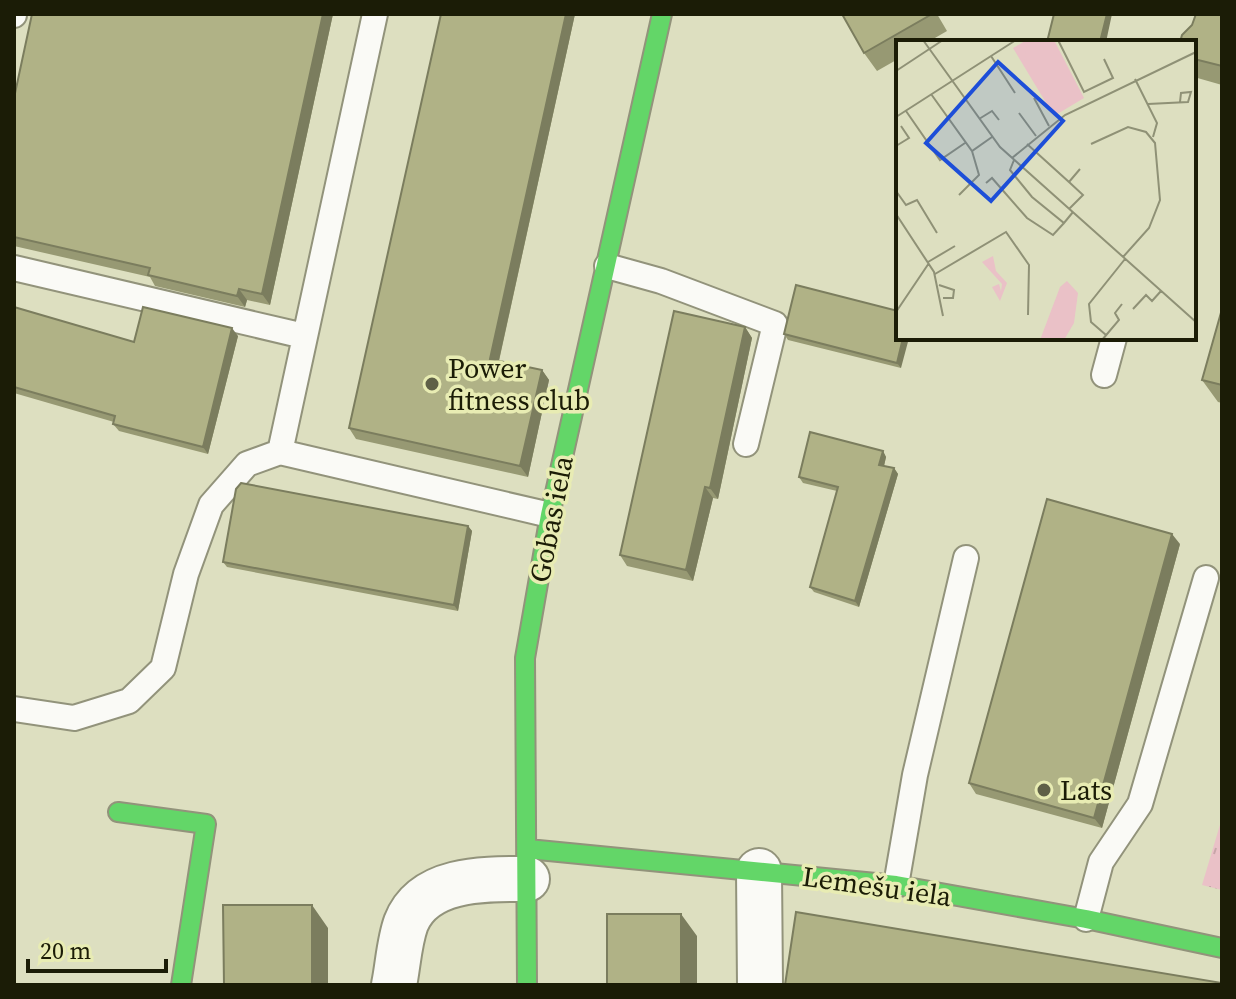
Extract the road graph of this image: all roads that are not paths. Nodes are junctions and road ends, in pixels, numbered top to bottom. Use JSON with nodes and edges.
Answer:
{"nodes":[{"id":1,"x":375,"y":14,"type":"edge"},
{"id":2,"x":662,"y":14,"type":"edge"},
{"id":3,"x":607,"y":266,"type":"junction"},
{"id":4,"x":14,"y":268,"type":"edge"},
{"id":5,"x":304,"y":336,"type":"junction"},
{"id":6,"x":1113,"y":340,"type":"edge"},
{"id":7,"x":1104,"y":375,"type":"dead end"},
{"id":8,"x":746,"y":444,"type":"dead end"},
{"id":9,"x":280,"y":452,"type":"junction"},
{"id":10,"x":550,"y":515,"type":"junction"},
{"id":11,"x":966,"y":558,"type":"dead end"},
{"id":12,"x":1206,"y":578,"type":"dead end"},
{"id":13,"x":14,"y":709,"type":"edge"},
{"id":14,"x":118,"y":812,"type":"dead end"},
{"id":15,"x":527,"y":864,"type":"junction"},
{"id":16,"x":759,"y":871,"type":"junction"},
{"id":17,"x":896,"y":885,"type":"junction"},
{"id":18,"x":1086,"y":919,"type":"junction"},
{"id":19,"x":1222,"y":948,"type":"edge"},
{"id":20,"x":181,"y":985,"type":"edge"},
{"id":21,"x":394,"y":985,"type":"edge"},
{"id":22,"x":527,"y":985,"type":"edge"},
{"id":23,"x":760,"y":985,"type":"edge"}],
"edges":[{"from":1,"to":5,"type":"lane"},
{"from":2,"to":3,"type":"street","name":"Gobas iela"},
{"from":3,"to":8,"type":"lane"},
{"from":3,"to":10,"type":"street","name":"Gobas iela"},
{"from":4,"to":5,"type":"lane"},
{"from":5,"to":9,"type":"lane"},
{"from":6,"to":7,"type":"lane"},
{"from":9,"to":10,"type":"lane"},
{"from":9,"to":13,"type":"lane"},
{"from":10,"to":15,"type":"street","name":"Gobas iela"},
{"from":11,"to":17,"type":"lane"},
{"from":12,"to":18,"type":"lane"},
{"from":14,"to":20,"type":"street"},
{"from":15,"to":16,"type":"street","name":"Lemešu iela"},
{"from":15,"to":21,"type":"street"},
{"from":15,"to":22,"type":"street","name":"Gobas iela"},
{"from":16,"to":17,"type":"street","name":"Lemešu iela"},
{"from":16,"to":23,"type":"street"},
{"from":17,"to":18,"type":"street","name":"Lemešu iela"},
{"from":18,"to":19,"type":"street","name":"Lemešu iela"}]}
